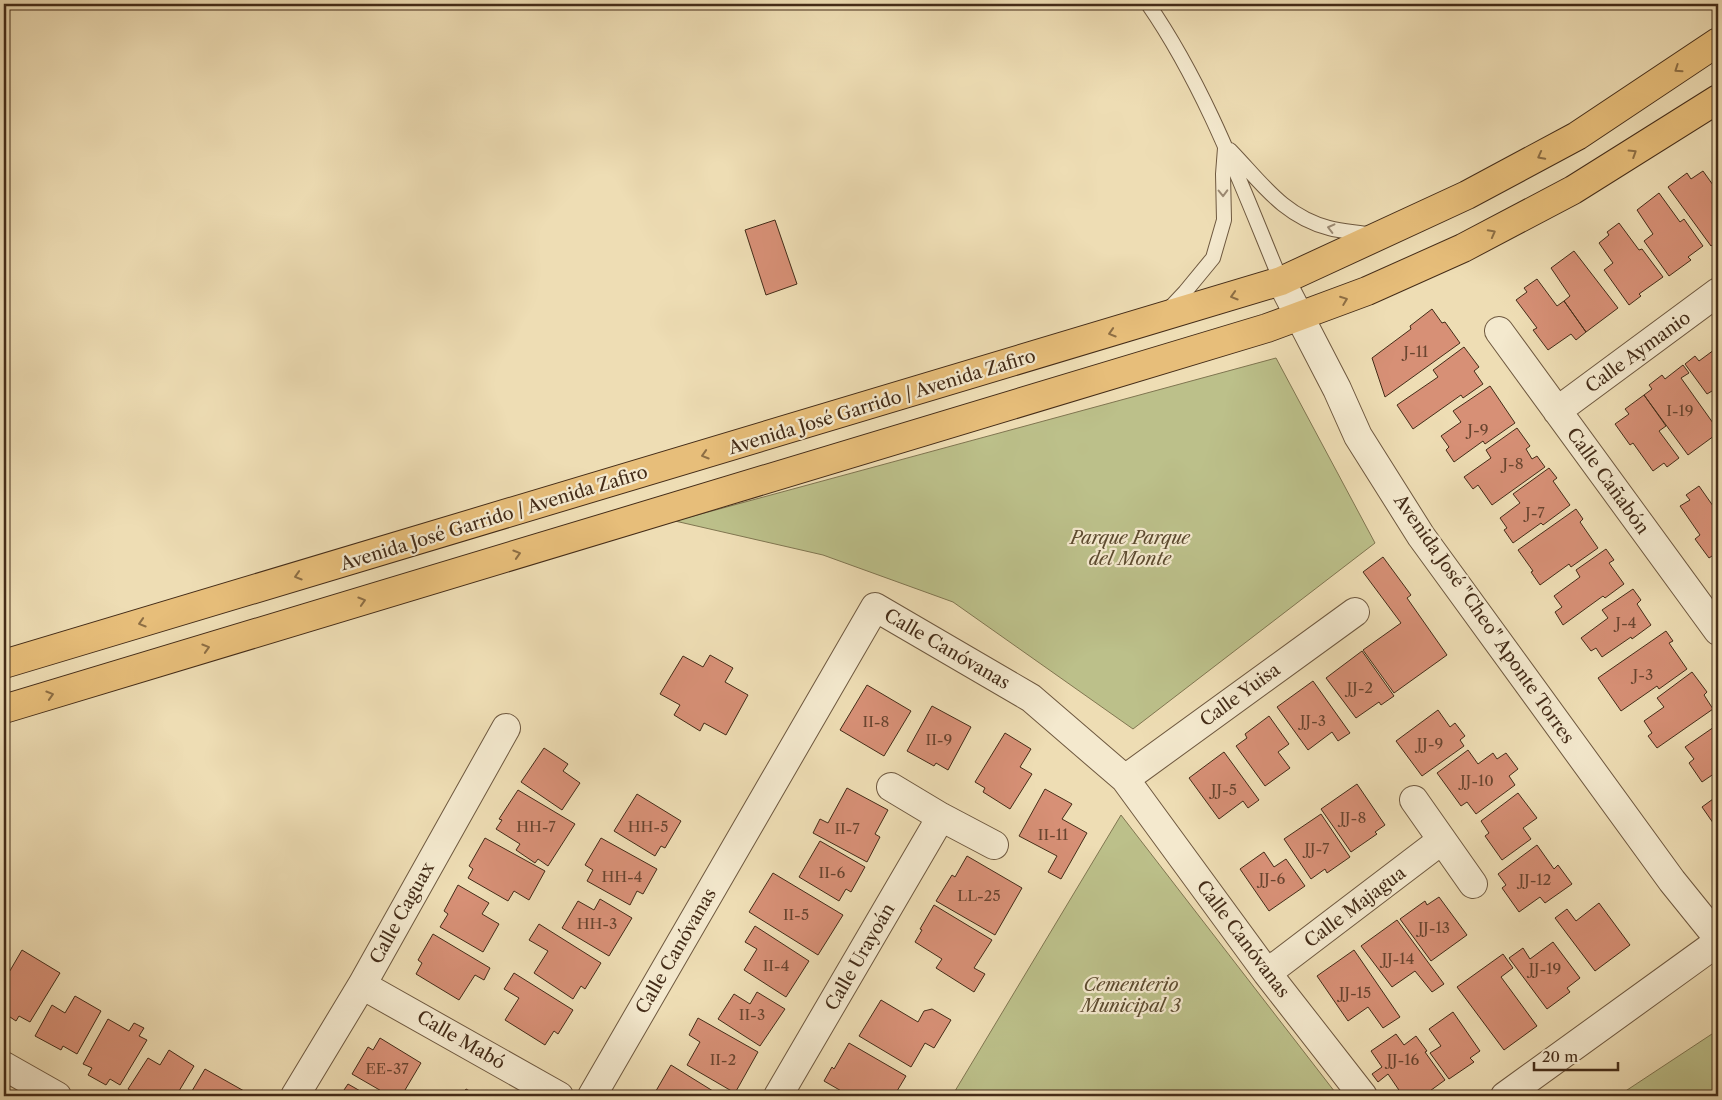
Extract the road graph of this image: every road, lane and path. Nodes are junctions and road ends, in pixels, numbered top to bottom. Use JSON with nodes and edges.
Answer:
{"nodes":[{"id":1,"x":1148,"y":4,"type":"edge"},
{"id":2,"x":1718,"y":42,"type":"edge"},
{"id":3,"x":1718,"y":99,"type":"edge"},
{"id":4,"x":1225,"y":144,"type":"junction"},
{"id":5,"x":1379,"y":236,"type":"junction"},
{"id":6,"x":1281,"y":281,"type":"junction"},
{"id":7,"x":1718,"y":292,"type":"edge"},
{"id":8,"x":1298,"y":317,"type":"junction"},
{"id":9,"x":1159,"y":319,"type":"junction"},
{"id":10,"x":1499,"y":331,"type":"dead end"},
{"id":11,"x":1557,"y":411,"type":"junction"},
{"id":12,"x":1355,"y":612,"type":"dead end"},
{"id":13,"x":1716,"y":622,"type":"edge"},
{"id":14,"x":4,"y":664,"type":"edge"},
{"id":15,"x":4,"y":710,"type":"edge"},
{"id":16,"x":506,"y":728,"type":"dead end"},
{"id":17,"x":1125,"y":779,"type":"junction"},
{"id":18,"x":891,"y":786,"type":"dead end"},
{"id":19,"x":1414,"y":800,"type":"dead end"},
{"id":20,"x":941,"y":817,"type":"junction"},
{"id":21,"x":1442,"y":840,"type":"junction"},
{"id":22,"x":994,"y":845,"type":"dead end"},
{"id":23,"x":1474,"y":884,"type":"dead end"},
{"id":24,"x":1718,"y":938,"type":"edge"},
{"id":25,"x":1718,"y":942,"type":"edge"},
{"id":26,"x":1267,"y":973,"type":"junction"},
{"id":27,"x":362,"y":985,"type":"junction"},
{"id":28,"x":4,"y":1066,"type":"edge"},
{"id":29,"x":57,"y":1096,"type":"edge"},
{"id":30,"x":295,"y":1096,"type":"edge"},
{"id":31,"x":559,"y":1096,"type":"edge"},
{"id":32,"x":592,"y":1096,"type":"edge"},
{"id":33,"x":778,"y":1096,"type":"edge"},
{"id":34,"x":1363,"y":1096,"type":"edge"},
{"id":35,"x":1505,"y":1096,"type":"edge"}],
"edges":[{"from":1,"to":4,"type":"lane"},
{"from":2,"to":5,"type":"main road","name":"Avenida José Garrido / Avenida Zafiro","one_way":true},
{"from":8,"to":3,"type":"main road","one_way":true},
{"from":5,"to":4,"type":"lane","one_way":true},
{"from":4,"to":6,"type":"lane"},
{"from":4,"to":9,"type":"lane","one_way":true},
{"from":5,"to":6,"type":"main road","name":"Avenida José Garrido / Avenida Zafiro"},
{"from":6,"to":8,"type":"street","name":"Avenida José \"Cheo\" Aponte Torres"},
{"from":6,"to":9,"type":"main road","name":"Avenida José Garrido / Avenida Zafiro","one_way":true},
{"from":7,"to":11,"type":"street","name":"Calle Aymanio"},
{"from":15,"to":8,"type":"main road","one_way":true},
{"from":8,"to":24,"type":"street","name":"Avenida José \"Cheo\" Aponte Torres"},
{"from":9,"to":14,"type":"main road","name":"Avenida José Garrido / Avenida Zafiro","one_way":true},
{"from":10,"to":11,"type":"street","name":"Calle Cañabón"},
{"from":11,"to":13,"type":"street","name":"Calle Cañabón"},
{"from":12,"to":17,"type":"street","name":"Calle Yuisa"},
{"from":16,"to":27,"type":"street","name":"Calle Caguax"},
{"from":17,"to":26,"type":"street","name":"Calle Canóvanas"},
{"from":17,"to":32,"type":"street","name":"Calle Canóvanas"},
{"from":18,"to":20,"type":"street"},
{"from":19,"to":21,"type":"street"},
{"from":20,"to":22,"type":"street"},
{"from":20,"to":33,"type":"street","name":"Calle Urayoán"},
{"from":21,"to":23,"type":"street"},
{"from":21,"to":26,"type":"street","name":"Calle Majagua"},
{"from":25,"to":35,"type":"street"},
{"from":26,"to":34,"type":"street","name":"Calle Canóvanas"},
{"from":27,"to":30,"type":"street","name":"Calle Caguax"},
{"from":27,"to":31,"type":"street","name":"Calle Mabó"},
{"from":28,"to":29,"type":"street"}]}
